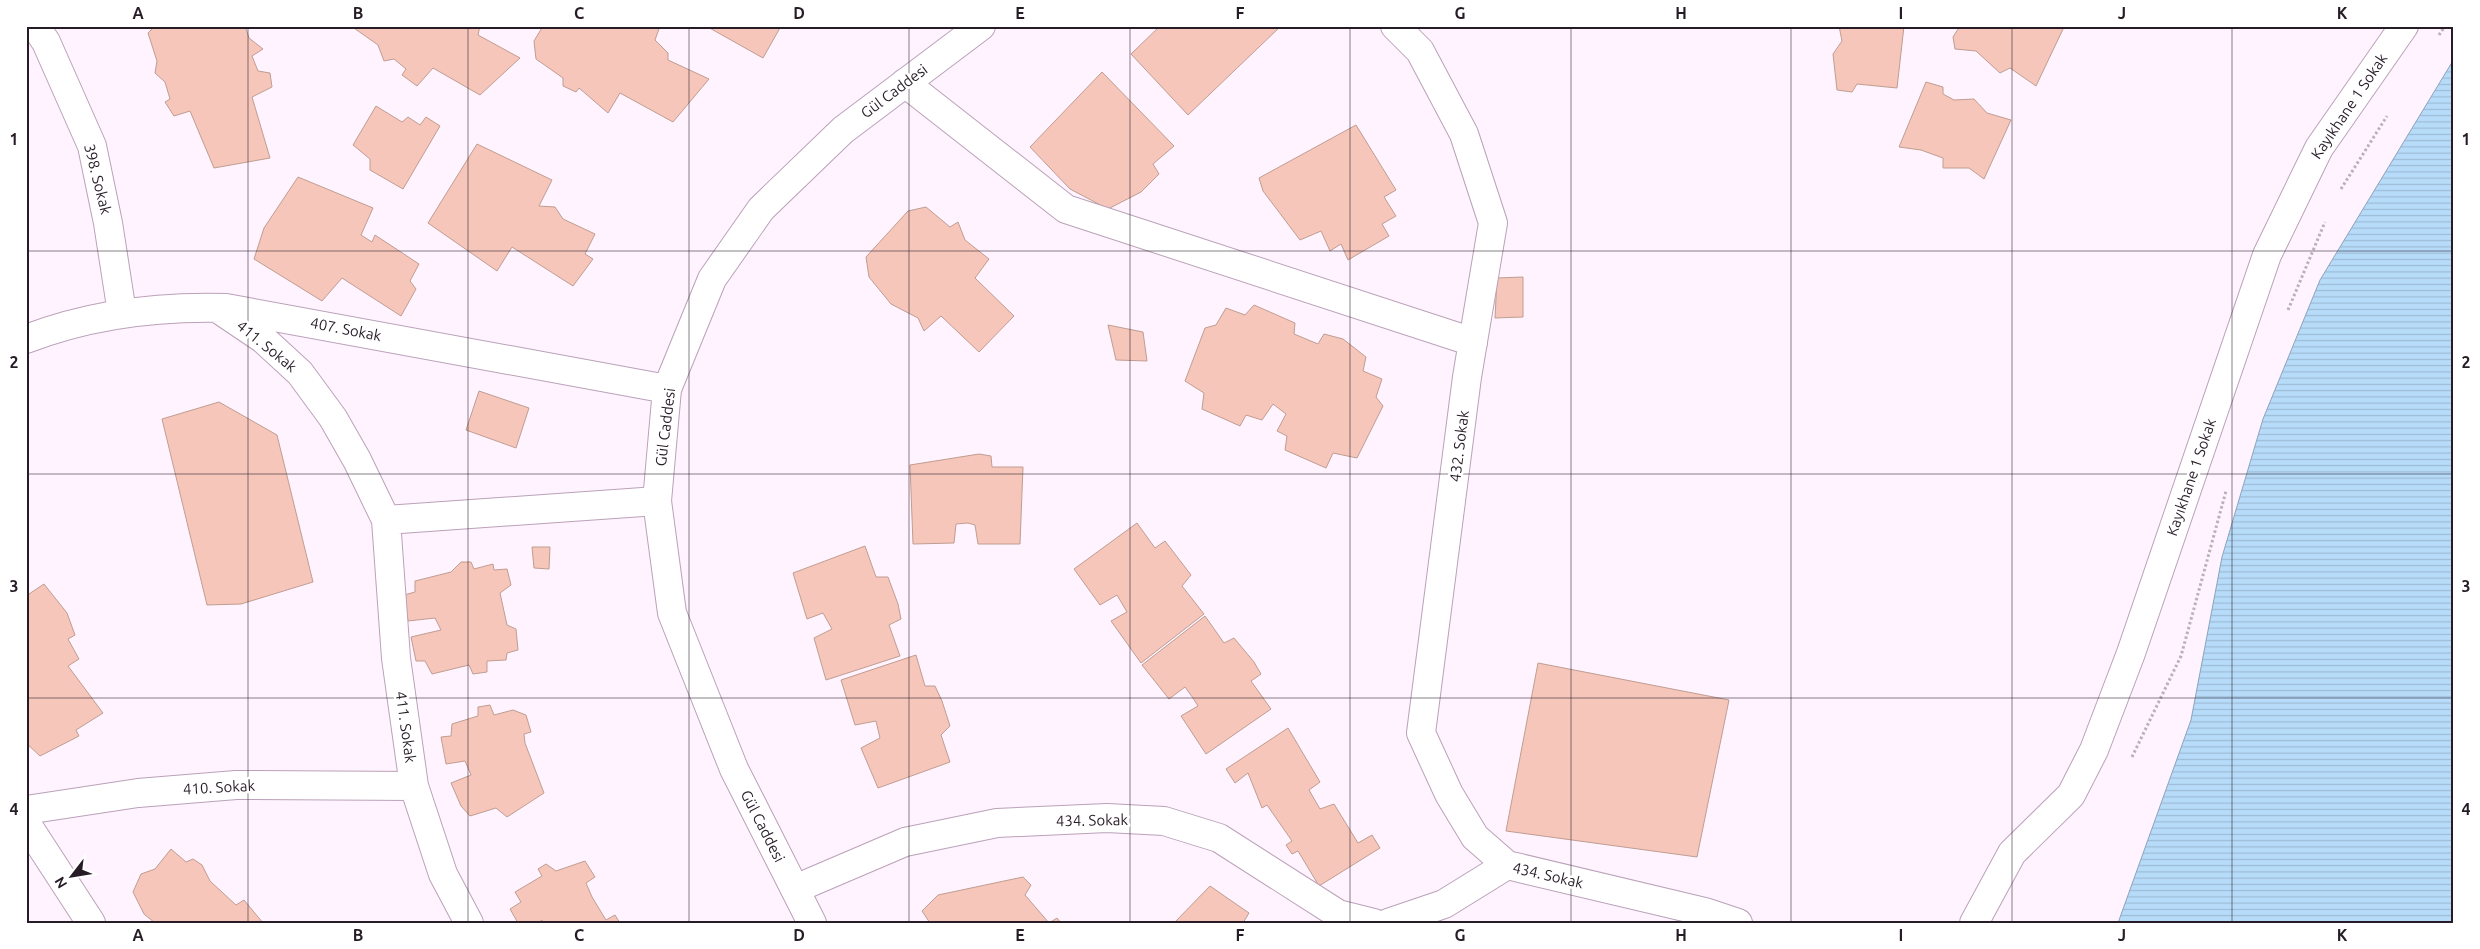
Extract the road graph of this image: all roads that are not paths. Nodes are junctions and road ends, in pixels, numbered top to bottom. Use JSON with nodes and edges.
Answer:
{"nodes":[{"id":1,"x":35,"y":26,"type":"edge"},
{"id":2,"x":981,"y":26,"type":"edge"},
{"id":3,"x":1395,"y":26,"type":"edge"},
{"id":4,"x":2404,"y":26,"type":"edge"},
{"id":5,"x":905,"y":83,"type":"junction"},
{"id":6,"x":217,"y":308,"type":"junction"},
{"id":7,"x":122,"y":313,"type":"junction"},
{"id":8,"x":26,"y":339,"type":"edge"},
{"id":9,"x":1473,"y":342,"type":"junction"},
{"id":10,"x":667,"y":389,"type":"junction"},
{"id":11,"x":657,"y":501,"type":"junction"},
{"id":12,"x":386,"y":520,"type":"junction"},
{"id":13,"x":414,"y":786,"type":"junction"},
{"id":14,"x":26,"y":810,"type":"edge"},
{"id":15,"x":26,"y":824,"type":"edge"},
{"id":16,"x":1507,"y":865,"type":"junction"},
{"id":17,"x":795,"y":890,"type":"junction"},
{"id":18,"x":1709,"y":917,"type":"edge"},
{"id":19,"x":91,"y":923,"type":"edge"},
{"id":20,"x":469,"y":923,"type":"edge"},
{"id":21,"x":812,"y":923,"type":"edge"},
{"id":22,"x":1374,"y":923,"type":"edge"},
{"id":23,"x":1388,"y":923,"type":"edge"},
{"id":24,"x":1738,"y":923,"type":"edge"},
{"id":25,"x":1974,"y":923,"type":"edge"}],
"edges":[{"from":1,"to":7,"type":"street","name":"398. Sokak"},
{"from":2,"to":5,"type":"street","name":"Gül Caddesi"},
{"from":3,"to":9,"type":"street","name":"432. Sokak"},
{"from":4,"to":25,"type":"street","name":"Kayıkhane 1 Sokak"},
{"from":5,"to":9,"type":"street"},
{"from":5,"to":10,"type":"street","name":"Gül Caddesi"},
{"from":6,"to":7,"type":"street","name":"407. Sokak"},
{"from":6,"to":10,"type":"street","name":"407. Sokak"},
{"from":6,"to":12,"type":"street","name":"411. Sokak"},
{"from":7,"to":8,"type":"street","name":"407. Sokak"},
{"from":9,"to":16,"type":"street","name":"432. Sokak"},
{"from":10,"to":11,"type":"street","name":"Gül Caddesi"},
{"from":11,"to":12,"type":"street"},
{"from":11,"to":17,"type":"street","name":"Gül Caddesi"},
{"from":12,"to":13,"type":"street","name":"411. Sokak"},
{"from":13,"to":14,"type":"street","name":"410. Sokak"},
{"from":13,"to":20,"type":"street","name":"411. Sokak"},
{"from":15,"to":19,"type":"street"},
{"from":16,"to":18,"type":"street","name":"434. Sokak"},
{"from":16,"to":23,"type":"street","name":"434. Sokak"},
{"from":17,"to":21,"type":"street","name":"Gül Caddesi"},
{"from":17,"to":22,"type":"street","name":"434. Sokak"},
{"from":18,"to":24,"type":"street"}]}
